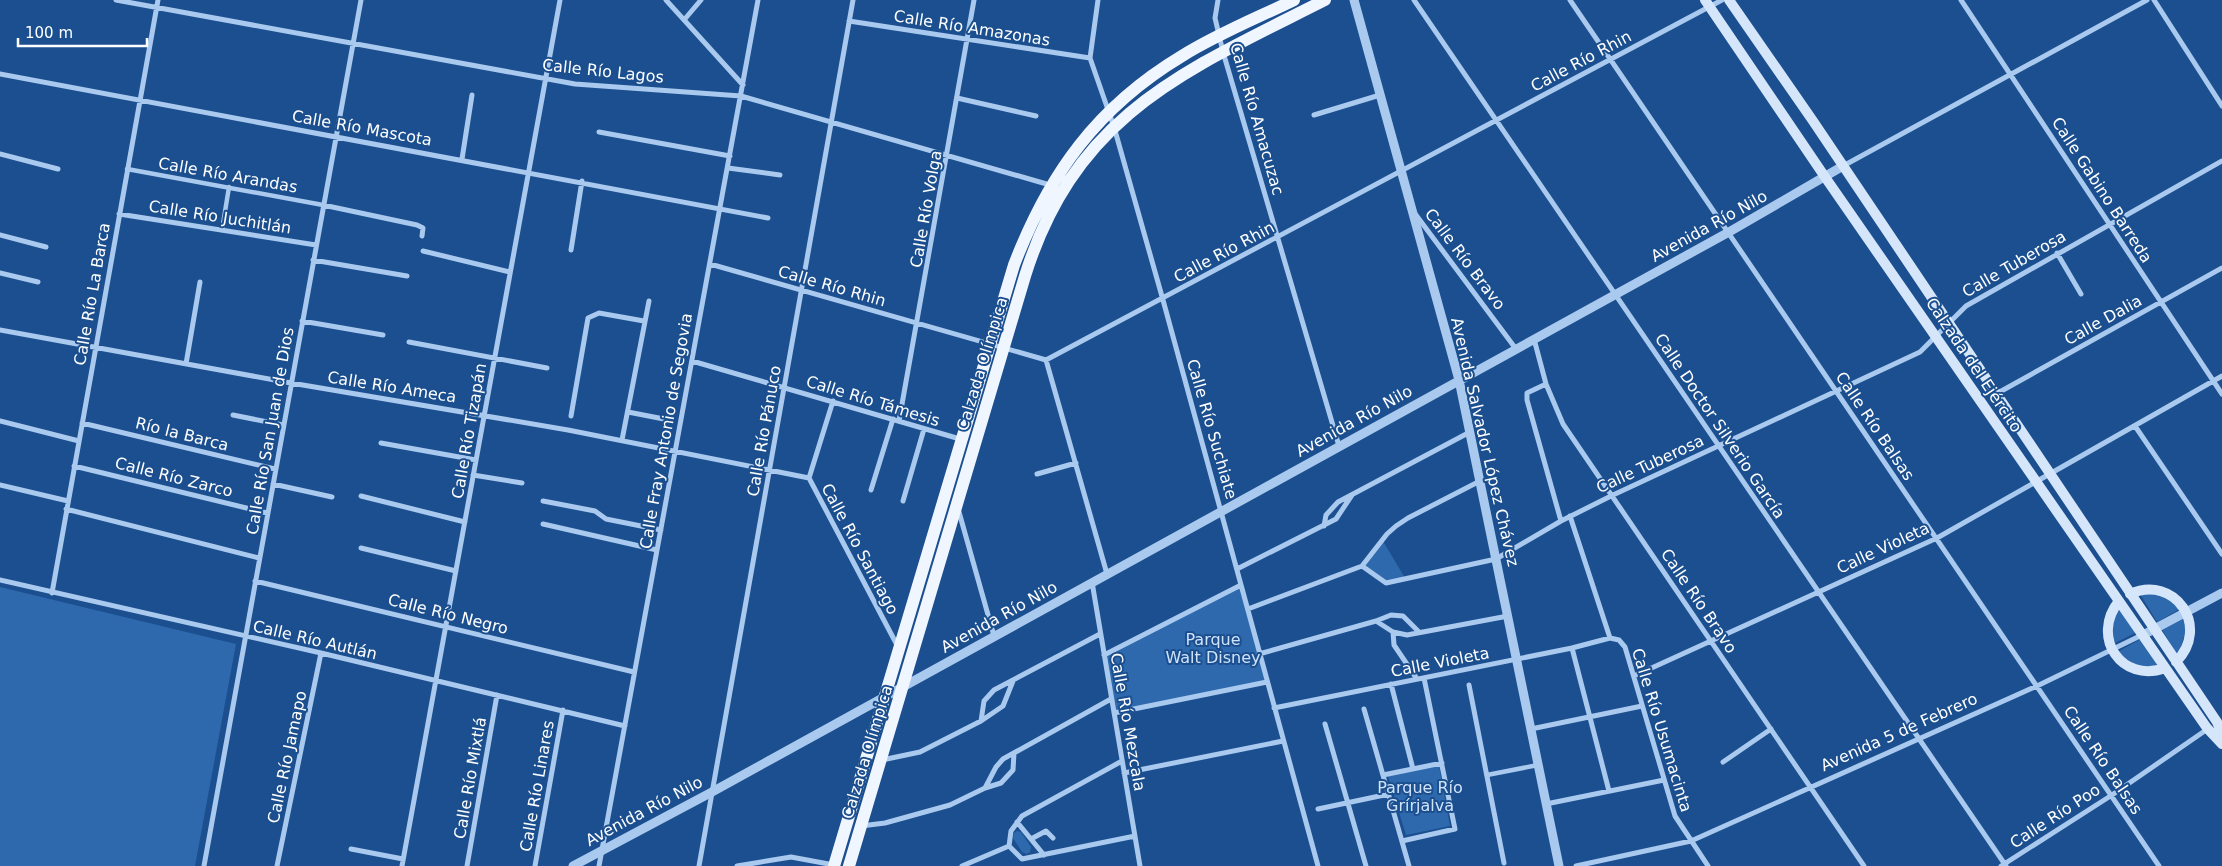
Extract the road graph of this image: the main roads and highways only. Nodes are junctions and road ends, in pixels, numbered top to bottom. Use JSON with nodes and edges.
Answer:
{"nodes":[{"id":1,"x":1294,"y":0,"type":"edge"},
{"id":2,"x":1325,"y":0,"type":"edge"},
{"id":3,"x":1729,"y":0,"type":"edge"},
{"id":4,"x":1707,"y":3,"type":"edge"},
{"id":5,"x":2130,"y":594,"type":"junction"},
{"id":6,"x":2119,"y":601,"type":"junction"},
{"id":7,"x":2176,"y":662,"type":"junction"},
{"id":8,"x":2166,"y":668,"type":"junction"},
{"id":9,"x":2220,"y":721,"type":"edge"},
{"id":10,"x":2222,"y":734,"type":"edge"},
{"id":11,"x":2222,"y":744,"type":"edge"},
{"id":12,"x":834,"y":865,"type":"edge"},
{"id":13,"x":849,"y":866,"type":"edge"}],
"edges":[{"from":1,"to":12,"type":"main road","name":"Calzada Olímpica"},
{"from":2,"to":13,"type":"main road","name":"Calzada Olímpica"},
{"from":3,"to":5,"type":"main road","name":"Calzada del Ejército"},
{"from":4,"to":6,"type":"main road","name":"Calzada del Ejército"},
{"from":5,"to":7,"type":"main road","name":"Calzada del Ejército"},
{"from":5,"to":7,"type":"main road"},
{"from":6,"to":8,"type":"main road","name":"Calzada del Ejército"},
{"from":6,"to":8,"type":"main road"},
{"from":7,"to":9,"type":"main road","name":"Calzada del Ejército"},
{"from":8,"to":11,"type":"main road","name":"Calzada del Ejército"},
{"from":9,"to":10,"type":"main road","name":"Calzada del Ejército"}]}
